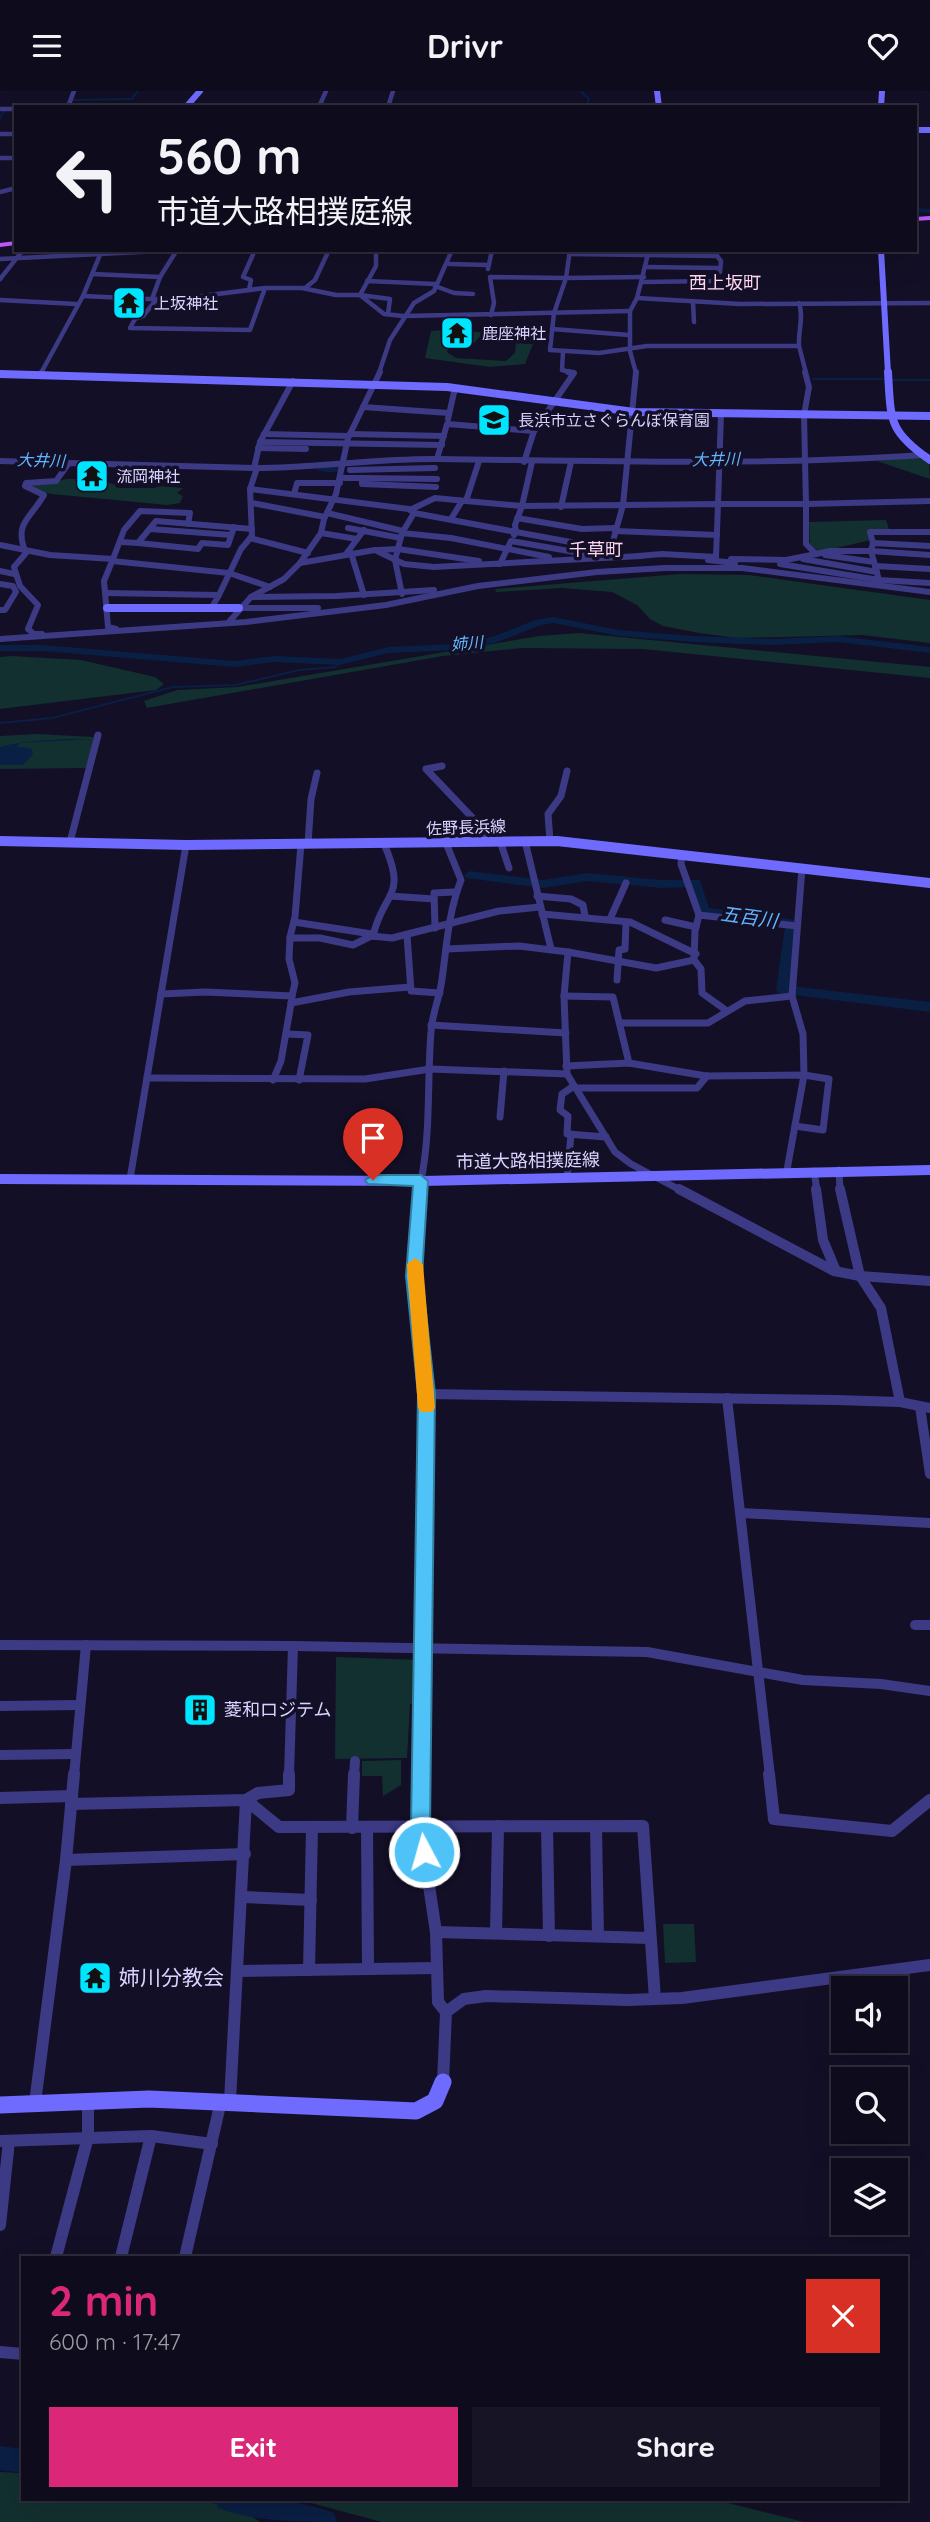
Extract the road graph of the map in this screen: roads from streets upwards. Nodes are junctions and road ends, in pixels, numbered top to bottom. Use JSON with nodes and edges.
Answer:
{"nodes":[{"id":1,"x":200,"y":91,"type":"edge"},
{"id":2,"x":188,"y":105,"type":"edge"},
{"id":3,"x":21,"y":252,"type":"edge"},
{"id":4,"x":102,"y":252,"type":"edge"},
{"id":5,"x":176,"y":252,"type":"edge"},
{"id":6,"x":254,"y":252,"type":"edge"},
{"id":7,"x":328,"y":252,"type":"edge"},
{"id":8,"x":376,"y":252,"type":"edge"},
{"id":9,"x":452,"y":252,"type":"edge"},
{"id":10,"x":492,"y":252,"type":"edge"},
{"id":11,"x":569,"y":252,"type":"edge"},
{"id":12,"x":881,"y":252,"type":"edge"},
{"id":13,"x":649,"y":253,"type":"edge"},
{"id":14,"x":718,"y":253,"type":"edge"},
{"id":15,"x":16,"y":258,"type":"junction"},
{"id":16,"x":0,"y":259,"type":"edge"},
{"id":17,"x":449,"y":264,"type":"junction"},
{"id":18,"x":489,"y":265,"type":"junction"},
{"id":19,"x":646,"y":267,"type":"junction"},
{"id":20,"x":720,"y":268,"type":"junction"},
{"id":21,"x":92,"y":274,"type":"junction"},
{"id":22,"x":160,"y":277,"type":"junction"},
{"id":23,"x":490,"y":277,"type":"junction"},
{"id":24,"x":566,"y":278,"type":"junction"},
{"id":25,"x":0,"y":279,"type":"edge"},
{"id":26,"x":643,"y":280,"type":"junction"},
{"id":27,"x":367,"y":281,"type":"junction"},
{"id":28,"x":674,"y":282,"type":"junction"},
{"id":29,"x":435,"y":285,"type":"junction"},
{"id":30,"x":265,"y":288,"type":"junction"},
{"id":31,"x":305,"y":288,"type":"junction"},
{"id":32,"x":249,"y":290,"type":"junction"},
{"id":33,"x":473,"y":294,"type":"dead end"},
{"id":34,"x":360,"y":295,"type":"junction"},
{"id":35,"x":83,"y":296,"type":"junction"},
{"id":36,"x":638,"y":298,"type":"junction"},
{"id":37,"x":154,"y":299,"type":"junction"},
{"id":38,"x":0,"y":300,"type":"edge"},
{"id":39,"x":673,"y":300,"type":"junction"},
{"id":40,"x":693,"y":302,"type":"junction"},
{"id":41,"x":883,"y":302,"type":"junction"},
{"id":42,"x":799,"y":303,"type":"junction"},
{"id":43,"x":930,"y":303,"type":"edge"},
{"id":44,"x":76,"y":304,"type":"junction"},
{"id":45,"x":630,"y":311,"type":"junction"},
{"id":46,"x":554,"y":313,"type":"junction"},
{"id":47,"x":388,"y":314,"type":"junction"},
{"id":48,"x":491,"y":314,"type":"junction"},
{"id":49,"x":403,"y":316,"type":"junction"},
{"id":50,"x":694,"y":322,"type":"dead end"},
{"id":51,"x":552,"y":329,"type":"junction"},
{"id":52,"x":629,"y":335,"type":"junction"},
{"id":53,"x":799,"y":346,"type":"junction"},
{"id":54,"x":630,"y":351,"type":"junction"},
{"id":55,"x":563,"y":352,"type":"junction"},
{"id":56,"x":0,"y":374,"type":"edge"},
{"id":57,"x":40,"y":376,"type":"junction"},
{"id":58,"x":293,"y":381,"type":"junction"},
{"id":59,"x":376,"y":384,"type":"junction"},
{"id":60,"x":455,"y":388,"type":"junction"},
{"id":61,"x":554,"y":402,"type":"junction"},
{"id":62,"x":363,"y":407,"type":"junction"},
{"id":63,"x":634,"y":412,"type":"junction"},
{"id":64,"x":449,"y":413,"type":"junction"},
{"id":65,"x":721,"y":414,"type":"junction"},
{"id":66,"x":804,"y":415,"type":"junction"},
{"id":67,"x":891,"y":416,"type":"junction"},
{"id":68,"x":930,"y":416,"type":"edge"},
{"id":69,"x":447,"y":424,"type":"junction"},
{"id":70,"x":534,"y":431,"type":"junction"},
{"id":71,"x":264,"y":434,"type":"junction"},
{"id":72,"x":349,"y":435,"type":"junction"},
{"id":73,"x":444,"y":436,"type":"junction"},
{"id":74,"x":259,"y":445,"type":"junction"},
{"id":75,"x":442,"y":445,"type":"junction"},
{"id":76,"x":347,"y":447,"type":"junction"},
{"id":77,"x":922,"y":455,"type":"junction"},
{"id":78,"x":435,"y":459,"type":"junction"},
{"id":79,"x":806,"y":460,"type":"junction"},
{"id":80,"x":930,"y":460,"type":"edge"},
{"id":81,"x":0,"y":461,"type":"edge"},
{"id":82,"x":479,"y":461,"type":"junction"},
{"id":83,"x":719,"y":461,"type":"junction"},
{"id":84,"x":524,"y":462,"type":"junction"},
{"id":85,"x":532,"y":462,"type":"junction"},
{"id":86,"x":571,"y":462,"type":"junction"},
{"id":87,"x":628,"y":462,"type":"junction"},
{"id":88,"x":69,"y":463,"type":"junction"},
{"id":89,"x":256,"y":468,"type":"junction"},
{"id":90,"x":343,"y":468,"type":"junction"},
{"id":91,"x":436,"y":468,"type":"junction"},
{"id":92,"x":340,"y":480,"type":"junction"},
{"id":93,"x":437,"y":483,"type":"junction"},
{"id":94,"x":250,"y":489,"type":"junction"},
{"id":95,"x":294,"y":494,"type":"junction"},
{"id":96,"x":435,"y":498,"type":"junction"},
{"id":97,"x":334,"y":499,"type":"junction"},
{"id":98,"x":464,"y":501,"type":"junction"},
{"id":99,"x":930,"y":501,"type":"edge"},
{"id":100,"x":251,"y":503,"type":"junction"},
{"id":101,"x":718,"y":504,"type":"junction"},
{"id":102,"x":806,"y":504,"type":"junction"},
{"id":103,"x":623,"y":505,"type":"junction"},
{"id":104,"x":522,"y":506,"type":"junction"},
{"id":105,"x":561,"y":507,"type":"junction"},
{"id":106,"x":412,"y":512,"type":"junction"},
{"id":107,"x":326,"y":515,"type":"junction"},
{"id":108,"x":517,"y":518,"type":"junction"},
{"id":109,"x":451,"y":519,"type":"junction"},
{"id":110,"x":461,"y":520,"type":"junction"},
{"id":111,"x":369,"y":522,"type":"junction"},
{"id":112,"x":188,"y":524,"type":"junction"},
{"id":113,"x":234,"y":527,"type":"junction"},
{"id":114,"x":348,"y":528,"type":"dead end"},
{"id":115,"x":150,"y":529,"type":"junction"},
{"id":116,"x":252,"y":529,"type":"junction"},
{"id":117,"x":616,"y":530,"type":"junction"},
{"id":118,"x":362,"y":531,"type":"junction"},
{"id":119,"x":516,"y":531,"type":"junction"},
{"id":120,"x":930,"y":532,"type":"edge"},
{"id":121,"x":321,"y":533,"type":"junction"},
{"id":122,"x":402,"y":534,"type":"junction"},
{"id":123,"x":232,"y":535,"type":"junction"},
{"id":124,"x":717,"y":535,"type":"junction"},
{"id":125,"x":250,"y":538,"type":"junction"},
{"id":126,"x":451,"y":538,"type":"junction"},
{"id":127,"x":357,"y":539,"type":"junction"},
{"id":128,"x":511,"y":541,"type":"junction"},
{"id":129,"x":121,"y":542,"type":"junction"},
{"id":130,"x":138,"y":543,"type":"junction"},
{"id":131,"x":873,"y":543,"type":"junction"},
{"id":132,"x":0,"y":545,"type":"edge"},
{"id":133,"x":930,"y":546,"type":"edge"},
{"id":134,"x":611,"y":548,"type":"junction"},
{"id":135,"x":398,"y":549,"type":"junction"},
{"id":136,"x":375,"y":550,"type":"junction"},
{"id":137,"x":507,"y":550,"type":"junction"},
{"id":138,"x":25,"y":551,"type":"junction"},
{"id":139,"x":872,"y":551,"type":"junction"},
{"id":140,"x":308,"y":553,"type":"junction"},
{"id":141,"x":348,"y":553,"type":"junction"},
{"id":142,"x":816,"y":554,"type":"junction"},
{"id":143,"x":930,"y":555,"type":"edge"},
{"id":144,"x":638,"y":556,"type":"junction"},
{"id":145,"x":619,"y":557,"type":"junction"},
{"id":146,"x":716,"y":557,"type":"junction"},
{"id":147,"x":395,"y":559,"type":"junction"},
{"id":148,"x":596,"y":559,"type":"junction"},
{"id":149,"x":801,"y":559,"type":"junction"},
{"id":150,"x":113,"y":560,"type":"junction"},
{"id":151,"x":556,"y":561,"type":"junction"},
{"id":152,"x":776,"y":562,"type":"junction"},
{"id":153,"x":300,"y":563,"type":"junction"},
{"id":154,"x":500,"y":564,"type":"junction"},
{"id":155,"x":734,"y":566,"type":"junction"},
{"id":156,"x":875,"y":567,"type":"junction"},
{"id":157,"x":930,"y":569,"type":"edge"},
{"id":158,"x":0,"y":571,"type":"edge"},
{"id":159,"x":229,"y":573,"type":"junction"},
{"id":160,"x":14,"y":574,"type":"junction"},
{"id":161,"x":879,"y":580,"type":"junction"},
{"id":162,"x":0,"y":584,"type":"edge"},
{"id":163,"x":270,"y":587,"type":"junction"},
{"id":164,"x":930,"y":588,"type":"edge"},
{"id":165,"x":460,"y":590,"type":"junction"},
{"id":166,"x":105,"y":593,"type":"junction"},
{"id":167,"x":402,"y":594,"type":"junction"},
{"id":168,"x":219,"y":595,"type":"junction"},
{"id":169,"x":364,"y":595,"type":"junction"},
{"id":170,"x":251,"y":597,"type":"junction"},
{"id":171,"x":0,"y":600,"type":"edge"},
{"id":172,"x":11,"y":600,"type":"junction"},
{"id":173,"x":212,"y":607,"type":"junction"},
{"id":174,"x":107,"y":608,"type":"junction"},
{"id":175,"x":239,"y":608,"type":"junction"},
{"id":176,"x":347,"y":609,"type":"junction"},
{"id":177,"x":0,"y":610,"type":"edge"},
{"id":178,"x":228,"y":623,"type":"junction"},
{"id":179,"x":124,"y":632,"type":"junction"},
{"id":180,"x":61,"y":636,"type":"junction"},
{"id":181,"x":0,"y":639,"type":"edge"},
{"id":182,"x":98,"y":735,"type":"dead end"},
{"id":183,"x":442,"y":766,"type":"dead end"},
{"id":184,"x":568,"y":771,"type":"dead end"},
{"id":185,"x":317,"y":773,"type":"dead end"},
{"id":186,"x":0,"y":841,"type":"edge"},
{"id":187,"x":500,"y":841,"type":"junction"},
{"id":188,"x":525,"y":841,"type":"junction"},
{"id":189,"x":550,"y":841,"type":"junction"},
{"id":190,"x":70,"y":842,"type":"junction"},
{"id":191,"x":488,"y":842,"type":"junction"},
{"id":192,"x":446,"y":843,"type":"junction"},
{"id":193,"x":304,"y":844,"type":"junction"},
{"id":194,"x":384,"y":844,"type":"junction"},
{"id":195,"x":186,"y":845,"type":"junction"},
{"id":196,"x":682,"y":855,"type":"junction"},
{"id":197,"x":509,"y":868,"type":"dead end"},
{"id":198,"x":802,"y":868,"type":"junction"},
{"id":199,"x":626,"y":883,"type":"dead end"},
{"id":200,"x":930,"y":883,"type":"edge"},
{"id":201,"x":454,"y":892,"type":"junction"},
{"id":202,"x":390,"y":896,"type":"junction"},
{"id":203,"x":537,"y":896,"type":"junction"},
{"id":204,"x":434,"y":899,"type":"junction"},
{"id":205,"x":541,"y":910,"type":"junction"},
{"id":206,"x":699,"y":915,"type":"junction"},
{"id":207,"x":585,"y":916,"type":"junction"},
{"id":208,"x":610,"y":919,"type":"junction"},
{"id":209,"x":665,"y":920,"type":"dead end"},
{"id":210,"x":294,"y":922,"type":"junction"},
{"id":211,"x":626,"y":923,"type":"junction"},
{"id":212,"x":448,"y":925,"type":"junction"},
{"id":213,"x":797,"y":926,"type":"junction"},
{"id":214,"x":696,"y":927,"type":"junction"},
{"id":215,"x":435,"y":928,"type":"junction"},
{"id":216,"x":373,"y":935,"type":"junction"},
{"id":217,"x":407,"y":935,"type":"junction"},
{"id":218,"x":290,"y":938,"type":"junction"},
{"id":219,"x":446,"y":949,"type":"junction"},
{"id":220,"x":551,"y":949,"type":"junction"},
{"id":221,"x":568,"y":952,"type":"junction"},
{"id":222,"x":695,"y":957,"type":"junction"},
{"id":223,"x":619,"y":960,"type":"junction"},
{"id":224,"x":617,"y":980,"type":"dead end"},
{"id":225,"x":410,"y":987,"type":"junction"},
{"id":226,"x":440,"y":993,"type":"junction"},
{"id":227,"x":792,"y":993,"type":"junction"},
{"id":228,"x":162,"y":994,"type":"junction"},
{"id":229,"x":564,"y":996,"type":"junction"},
{"id":230,"x":291,"y":1000,"type":"junction"},
{"id":231,"x":727,"y":1011,"type":"junction"},
{"id":232,"x":620,"y":1023,"type":"junction"},
{"id":233,"x":431,"y":1025,"type":"junction"},
{"id":234,"x":566,"y":1033,"type":"junction"},
{"id":235,"x":287,"y":1034,"type":"junction"},
{"id":236,"x":629,"y":1063,"type":"junction"},
{"id":237,"x":430,"y":1069,"type":"junction"},
{"id":238,"x":567,"y":1070,"type":"junction"},
{"id":239,"x":504,"y":1071,"type":"junction"},
{"id":240,"x":804,"y":1075,"type":"junction"},
{"id":241,"x":707,"y":1076,"type":"junction"},
{"id":242,"x":147,"y":1078,"type":"junction"},
{"id":243,"x":274,"y":1080,"type":"junction"},
{"id":244,"x":299,"y":1080,"type":"junction"},
{"id":245,"x":575,"y":1087,"type":"junction"},
{"id":246,"x":500,"y":1117,"type":"dead end"},
{"id":247,"x":795,"y":1126,"type":"junction"},
{"id":248,"x":571,"y":1134,"type":"junction"},
{"id":249,"x":606,"y":1137,"type":"junction"},
{"id":250,"x":787,"y":1170,"type":"junction"},
{"id":251,"x":839,"y":1170,"type":"junction"},
{"id":252,"x":814,"y":1171,"type":"junction"},
{"id":253,"x":930,"y":1171,"type":"edge"},
{"id":254,"x":656,"y":1176,"type":"junction"},
{"id":255,"x":567,"y":1178,"type":"junction"},
{"id":256,"x":0,"y":1179,"type":"edge"},
{"id":257,"x":130,"y":1179,"type":"junction"},
{"id":258,"x":421,"y":1181,"type":"junction"},
{"id":259,"x":836,"y":1271,"type":"junction"},
{"id":260,"x":860,"y":1276,"type":"junction"},
{"id":261,"x":930,"y":1281,"type":"edge"},
{"id":262,"x":427,"y":1394,"type":"junction"},
{"id":263,"x":727,"y":1398,"type":"junction"},
{"id":264,"x":900,"y":1402,"type":"junction"},
{"id":265,"x":925,"y":1407,"type":"edge"},
{"id":266,"x":930,"y":1474,"type":"edge"},
{"id":267,"x":742,"y":1513,"type":"junction"},
{"id":268,"x":930,"y":1523,"type":"edge"},
{"id":269,"x":915,"y":1625,"type":"dead end"},
{"id":270,"x":930,"y":1625,"type":"edge"},
{"id":271,"x":0,"y":1645,"type":"edge"},
{"id":272,"x":86,"y":1645,"type":"junction"},
{"id":273,"x":293,"y":1646,"type":"junction"},
{"id":274,"x":424,"y":1649,"type":"junction"},
{"id":275,"x":758,"y":1669,"type":"junction"},
{"id":276,"x":930,"y":1691,"type":"edge"},
{"id":277,"x":80,"y":1705,"type":"junction"},
{"id":278,"x":0,"y":1706,"type":"edge"},
{"id":279,"x":75,"y":1754,"type":"junction"},
{"id":280,"x":0,"y":1755,"type":"edge"},
{"id":281,"x":355,"y":1761,"type":"dead end"},
{"id":282,"x":0,"y":1798,"type":"edge"},
{"id":283,"x":71,"y":1800,"type":"junction"},
{"id":284,"x":246,"y":1800,"type":"junction"},
{"id":285,"x":930,"y":1800,"type":"edge"},
{"id":286,"x":420,"y":1826,"type":"junction"},
{"id":287,"x":498,"y":1826,"type":"junction"},
{"id":288,"x":547,"y":1827,"type":"junction"},
{"id":289,"x":312,"y":1828,"type":"junction"},
{"id":290,"x":352,"y":1828,"type":"junction"},
{"id":291,"x":367,"y":1828,"type":"junction"},
{"id":292,"x":596,"y":1828,"type":"junction"},
{"id":293,"x":245,"y":1854,"type":"junction"},
{"id":294,"x":66,"y":1860,"type":"junction"},
{"id":295,"x":243,"y":1896,"type":"junction"},
{"id":296,"x":311,"y":1900,"type":"junction"},
{"id":297,"x":436,"y":1932,"type":"junction"},
{"id":298,"x":496,"y":1933,"type":"junction"},
{"id":299,"x":549,"y":1936,"type":"junction"},
{"id":300,"x":598,"y":1936,"type":"junction"},
{"id":301,"x":650,"y":1938,"type":"junction"},
{"id":302,"x":930,"y":1965,"type":"edge"},
{"id":303,"x":436,"y":1968,"type":"junction"},
{"id":304,"x":368,"y":1969,"type":"junction"},
{"id":305,"x":309,"y":1970,"type":"junction"},
{"id":306,"x":239,"y":1971,"type":"junction"},
{"id":307,"x":655,"y":1999,"type":"junction"},
{"id":308,"x":446,"y":2012,"type":"junction"},
{"id":309,"x":443,"y":2082,"type":"joint"},
{"id":310,"x":88,"y":2100,"type":"junction"},
{"id":311,"x":226,"y":2101,"type":"junction"},
{"id":312,"x":35,"y":2103,"type":"junction"},
{"id":313,"x":0,"y":2105,"type":"edge"},
{"id":314,"x":88,"y":2137,"type":"junction"},
{"id":315,"x":151,"y":2137,"type":"junction"},
{"id":316,"x":4,"y":2141,"type":"edge"},
{"id":317,"x":212,"y":2144,"type":"junction"},
{"id":318,"x":0,"y":2222,"type":"edge"},
{"id":319,"x":56,"y":2256,"type":"edge"},
{"id":320,"x":121,"y":2256,"type":"edge"},
{"id":321,"x":185,"y":2256,"type":"edge"},
{"id":322,"x":0,"y":2352,"type":"edge"},
{"id":323,"x":21,"y":2354,"type":"edge"}],
"edges":[{"from":1,"to":2,"type":"street"},
{"from":3,"to":15,"type":"street"},
{"from":4,"to":15,"type":"street"},
{"from":4,"to":21,"type":"street"},
{"from":5,"to":22,"type":"street"},
{"from":6,"to":32,"type":"street"},
{"from":7,"to":31,"type":"street"},
{"from":8,"to":27,"type":"street"},
{"from":9,"to":17,"type":"street"},
{"from":10,"to":18,"type":"street"},
{"from":11,"to":13,"type":"street"},
{"from":11,"to":24,"type":"street"},
{"from":12,"to":41,"type":"street"},
{"from":13,"to":14,"type":"street"},
{"from":13,"to":19,"type":"street"},
{"from":14,"to":20,"type":"street"},
{"from":15,"to":16,"type":"street"},
{"from":15,"to":25,"type":"street"},
{"from":17,"to":18,"type":"street"},
{"from":17,"to":29,"type":"street"},
{"from":18,"to":23,"type":"street"},
{"from":19,"to":20,"type":"street"},
{"from":19,"to":26,"type":"street"},
{"from":20,"to":28,"type":"street"},
{"from":21,"to":22,"type":"street"},
{"from":21,"to":35,"type":"street"},
{"from":22,"to":37,"type":"street"},
{"from":23,"to":24,"type":"street"},
{"from":23,"to":48,"type":"street"},
{"from":24,"to":26,"type":"street"},
{"from":24,"to":46,"type":"street"},
{"from":26,"to":28,"type":"street"},
{"from":26,"to":36,"type":"street"},
{"from":27,"to":29,"type":"street"},
{"from":27,"to":34,"type":"street"},
{"from":28,"to":39,"type":"street"},
{"from":29,"to":33,"type":"street"},
{"from":29,"to":49,"type":"street"},
{"from":30,"to":31,"type":"street"},
{"from":30,"to":32,"type":"street"},
{"from":30,"to":37,"type":"street"},
{"from":31,"to":34,"type":"street"},
{"from":32,"to":37,"type":"street"},
{"from":34,"to":47,"type":"street"},
{"from":34,"to":47,"type":"street"},
{"from":35,"to":37,"type":"street"},
{"from":35,"to":44,"type":"street"},
{"from":36,"to":39,"type":"street"},
{"from":36,"to":45,"type":"street"},
{"from":38,"to":44,"type":"street"},
{"from":39,"to":40,"type":"street"},
{"from":40,"to":42,"type":"street"},
{"from":40,"to":50,"type":"street"},
{"from":41,"to":42,"type":"street"},
{"from":41,"to":43,"type":"street"},
{"from":41,"to":67,"type":"street"},
{"from":42,"to":53,"type":"street"},
{"from":44,"to":57,"type":"street"},
{"from":45,"to":46,"type":"street"},
{"from":45,"to":52,"type":"street"},
{"from":46,"to":48,"type":"street"},
{"from":46,"to":51,"type":"street"},
{"from":47,"to":49,"type":"street"},
{"from":48,"to":49,"type":"street"},
{"from":49,"to":59,"type":"street"},
{"from":51,"to":52,"type":"street"},
{"from":51,"to":55,"type":"street"},
{"from":52,"to":54,"type":"street"},
{"from":53,"to":54,"type":"street"},
{"from":53,"to":66,"type":"street"},
{"from":54,"to":55,"type":"street"},
{"from":54,"to":63,"type":"street"},
{"from":55,"to":61,"type":"street"},
{"from":56,"to":57,"type":"street"},
{"from":57,"to":58,"type":"street"},
{"from":58,"to":59,"type":"street"},
{"from":58,"to":71,"type":"street"},
{"from":59,"to":60,"type":"street"},
{"from":59,"to":62,"type":"street"},
{"from":60,"to":61,"type":"street"},
{"from":60,"to":64,"type":"street"},
{"from":61,"to":63,"type":"street"},
{"from":61,"to":70,"type":"street"},
{"from":62,"to":64,"type":"street"},
{"from":62,"to":72,"type":"street"},
{"from":63,"to":65,"type":"street"},
{"from":63,"to":87,"type":"street"},
{"from":64,"to":69,"type":"street"},
{"from":65,"to":66,"type":"street"},
{"from":65,"to":83,"type":"street"},
{"from":66,"to":67,"type":"street"},
{"from":66,"to":79,"type":"street"},
{"from":67,"to":68,"type":"street"},
{"from":67,"to":77,"type":"street"},
{"from":69,"to":70,"type":"street"},
{"from":69,"to":73,"type":"street"},
{"from":70,"to":84,"type":"street"},
{"from":71,"to":72,"type":"street"},
{"from":71,"to":74,"type":"street"},
{"from":72,"to":73,"type":"street"},
{"from":72,"to":76,"type":"street"},
{"from":73,"to":75,"type":"street"},
{"from":74,"to":76,"type":"street"},
{"from":74,"to":89,"type":"street"},
{"from":75,"to":76,"type":"street"},
{"from":75,"to":78,"type":"street"},
{"from":76,"to":90,"type":"street"},
{"from":77,"to":79,"type":"street"},
{"from":77,"to":80,"type":"street"},
{"from":78,"to":82,"type":"street"},
{"from":78,"to":90,"type":"street"},
{"from":78,"to":91,"type":"street"},
{"from":79,"to":83,"type":"street"},
{"from":79,"to":102,"type":"street"},
{"from":81,"to":88,"type":"street"},
{"from":82,"to":84,"type":"street"},
{"from":82,"to":98,"type":"street"},
{"from":83,"to":87,"type":"street"},
{"from":83,"to":101,"type":"street"},
{"from":84,"to":85,"type":"street"},
{"from":85,"to":86,"type":"street"},
{"from":85,"to":104,"type":"street"},
{"from":86,"to":87,"type":"street"},
{"from":86,"to":105,"type":"street"},
{"from":87,"to":103,"type":"street"},
{"from":88,"to":89,"type":"street"},
{"from":88,"to":138,"type":"street"},
{"from":89,"to":90,"type":"street"},
{"from":89,"to":94,"type":"street"},
{"from":90,"to":91,"type":"street"},
{"from":90,"to":92,"type":"street"},
{"from":91,"to":93,"type":"street"},
{"from":92,"to":93,"type":"street"},
{"from":92,"to":95,"type":"street"},
{"from":92,"to":97,"type":"street"},
{"from":93,"to":96,"type":"street"},
{"from":94,"to":95,"type":"street"},
{"from":94,"to":100,"type":"street"},
{"from":95,"to":97,"type":"street"},
{"from":96,"to":98,"type":"street"},
{"from":96,"to":106,"type":"street"},
{"from":97,"to":106,"type":"street"},
{"from":97,"to":107,"type":"street"},
{"from":98,"to":104,"type":"street"},
{"from":98,"to":109,"type":"street"},
{"from":99,"to":102,"type":"street"},
{"from":100,"to":107,"type":"street"},
{"from":100,"to":116,"type":"street"},
{"from":101,"to":102,"type":"street"},
{"from":101,"to":103,"type":"street"},
{"from":101,"to":124,"type":"street"},
{"from":102,"to":142,"type":"street"},
{"from":103,"to":105,"type":"street"},
{"from":103,"to":117,"type":"street"},
{"from":104,"to":105,"type":"street"},
{"from":104,"to":108,"type":"street"},
{"from":106,"to":109,"type":"street"},
{"from":106,"to":122,"type":"street"},
{"from":107,"to":111,"type":"street"},
{"from":107,"to":121,"type":"street"},
{"from":108,"to":117,"type":"street"},
{"from":108,"to":119,"type":"street"},
{"from":109,"to":110,"type":"street"},
{"from":110,"to":119,"type":"street"},
{"from":110,"to":126,"type":"street"},
{"from":111,"to":118,"type":"street"},
{"from":111,"to":122,"type":"street"},
{"from":112,"to":113,"type":"street"},
{"from":112,"to":115,"type":"street"},
{"from":112,"to":129,"type":"street"},
{"from":113,"to":116,"type":"street"},
{"from":113,"to":123,"type":"street"},
{"from":114,"to":118,"type":"street"},
{"from":115,"to":123,"type":"street"},
{"from":115,"to":130,"type":"street"},
{"from":116,"to":125,"type":"street"},
{"from":117,"to":124,"type":"street"},
{"from":117,"to":134,"type":"street"},
{"from":118,"to":122,"type":"street"},
{"from":118,"to":127,"type":"street"},
{"from":119,"to":128,"type":"street"},
{"from":119,"to":134,"type":"street"},
{"from":120,"to":131,"type":"street"},
{"from":121,"to":127,"type":"street"},
{"from":121,"to":140,"type":"street"},
{"from":122,"to":126,"type":"street"},
{"from":122,"to":135,"type":"street"},
{"from":123,"to":130,"type":"street"},
{"from":124,"to":146,"type":"street"},
{"from":125,"to":140,"type":"street"},
{"from":125,"to":159,"type":"street"},
{"from":126,"to":137,"type":"street"},
{"from":127,"to":141,"type":"street"},
{"from":128,"to":137,"type":"street"},
{"from":128,"to":148,"type":"street"},
{"from":129,"to":130,"type":"street"},
{"from":129,"to":150,"type":"street"},
{"from":131,"to":133,"type":"street"},
{"from":131,"to":139,"type":"street"},
{"from":132,"to":138,"type":"street"},
{"from":134,"to":145,"type":"street"},
{"from":135,"to":136,"type":"street"},
{"from":135,"to":147,"type":"street"},
{"from":135,"to":154,"type":"street"},
{"from":136,"to":141,"type":"street"},
{"from":136,"to":147,"type":"street"},
{"from":137,"to":151,"type":"street"},
{"from":137,"to":154,"type":"street"},
{"from":138,"to":150,"type":"street"},
{"from":138,"to":160,"type":"street"},
{"from":139,"to":142,"type":"street"},
{"from":139,"to":143,"type":"street"},
{"from":139,"to":156,"type":"street"},
{"from":140,"to":153,"type":"street"},
{"from":141,"to":153,"type":"street"},
{"from":141,"to":169,"type":"street"},
{"from":142,"to":149,"type":"street"},
{"from":142,"to":156,"type":"street"},
{"from":144,"to":145,"type":"street"},
{"from":144,"to":146,"type":"street"},
{"from":144,"to":155,"type":"street"},
{"from":145,"to":148,"type":"street"},
{"from":146,"to":152,"type":"street"},
{"from":147,"to":154,"type":"street"},
{"from":147,"to":167,"type":"street"},
{"from":148,"to":151,"type":"street"},
{"from":149,"to":152,"type":"street"},
{"from":149,"to":156,"type":"street"},
{"from":150,"to":159,"type":"street"},
{"from":150,"to":166,"type":"street"},
{"from":151,"to":154,"type":"street"},
{"from":152,"to":155,"type":"street"},
{"from":152,"to":161,"type":"street"},
{"from":153,"to":163,"type":"street"},
{"from":155,"to":164,"type":"street"},
{"from":155,"to":165,"type":"street"},
{"from":156,"to":157,"type":"street"},
{"from":156,"to":161,"type":"street"},
{"from":158,"to":160,"type":"street"},
{"from":159,"to":163,"type":"street"},
{"from":159,"to":168,"type":"street"},
{"from":160,"to":180,"type":"street"},
{"from":161,"to":164,"type":"street"},
{"from":162,"to":172,"type":"street"},
{"from":163,"to":170,"type":"street"},
{"from":165,"to":167,"type":"street"},
{"from":165,"to":176,"type":"street"},
{"from":166,"to":168,"type":"street"},
{"from":166,"to":174,"type":"street"},
{"from":167,"to":169,"type":"street"},
{"from":168,"to":173,"type":"street"},
{"from":169,"to":170,"type":"street"},
{"from":170,"to":175,"type":"street"},
{"from":171,"to":172,"type":"street"},
{"from":172,"to":177,"type":"street"},
{"from":173,"to":174,"type":"street"},
{"from":173,"to":175,"type":"street"},
{"from":174,"to":179,"type":"street"},
{"from":175,"to":176,"type":"street"},
{"from":175,"to":178,"type":"street"},
{"from":176,"to":178,"type":"street"},
{"from":178,"to":179,"type":"street"},
{"from":179,"to":180,"type":"street"},
{"from":180,"to":181,"type":"street"},
{"from":182,"to":190,"type":"street"},
{"from":183,"to":191,"type":"street"},
{"from":184,"to":189,"type":"street"},
{"from":185,"to":193,"type":"street"},
{"from":186,"to":190,"type":"street","name":"佐野長浜線"},
{"from":187,"to":188,"type":"street","name":"佐野長浜線"},
{"from":187,"to":191,"type":"street","name":"佐野長浜線"},
{"from":187,"to":197,"type":"street"},
{"from":188,"to":189,"type":"street","name":"佐野長浜線"},
{"from":188,"to":203,"type":"street"},
{"from":189,"to":196,"type":"street","name":"佐野長浜線"},
{"from":190,"to":195,"type":"street","name":"佐野長浜線"},
{"from":191,"to":192,"type":"street","name":"佐野長浜線"},
{"from":192,"to":194,"type":"street","name":"佐野長浜線"},
{"from":192,"to":201,"type":"street"},
{"from":193,"to":194,"type":"street","name":"佐野長浜線"},
{"from":193,"to":195,"type":"street","name":"佐野長浜線"},
{"from":193,"to":210,"type":"street"},
{"from":194,"to":202,"type":"street"},
{"from":195,"to":228,"type":"street"},
{"from":196,"to":198,"type":"street","name":"佐野長浜線"},
{"from":196,"to":206,"type":"street"},
{"from":198,"to":200,"type":"street","name":"佐野長浜線"},
{"from":198,"to":213,"type":"street"},
{"from":199,"to":208,"type":"street"},
{"from":201,"to":204,"type":"street"},
{"from":201,"to":212,"type":"street"},
{"from":202,"to":204,"type":"street"},
{"from":202,"to":216,"type":"street"},
{"from":203,"to":205,"type":"street"},
{"from":203,"to":207,"type":"street"},
{"from":204,"to":215,"type":"street"},
{"from":205,"to":207,"type":"street"},
{"from":205,"to":212,"type":"street"},
{"from":205,"to":220,"type":"street"},
{"from":206,"to":213,"type":"street"},
{"from":206,"to":214,"type":"street"},
{"from":207,"to":208,"type":"street"},
{"from":208,"to":211,"type":"street"},
{"from":209,"to":214,"type":"street"},
{"from":210,"to":216,"type":"street"},
{"from":210,"to":218,"type":"street"},
{"from":211,"to":222,"type":"street"},
{"from":211,"to":223,"type":"street"},
{"from":212,"to":215,"type":"street"},
{"from":212,"to":219,"type":"street"},
{"from":213,"to":227,"type":"street"},
{"from":214,"to":222,"type":"street"},
{"from":215,"to":217,"type":"street"},
{"from":216,"to":217,"type":"street"},
{"from":216,"to":218,"type":"street"},
{"from":217,"to":225,"type":"street"},
{"from":218,"to":230,"type":"street"},
{"from":219,"to":220,"type":"street"},
{"from":219,"to":226,"type":"street"},
{"from":220,"to":221,"type":"street"},
{"from":221,"to":223,"type":"street"},
{"from":221,"to":229,"type":"street"},
{"from":222,"to":223,"type":"street"},
{"from":222,"to":231,"type":"street"},
{"from":223,"to":224,"type":"street"},
{"from":225,"to":226,"type":"street"},
{"from":225,"to":230,"type":"street"},
{"from":226,"to":233,"type":"street"},
{"from":227,"to":231,"type":"street"},
{"from":227,"to":240,"type":"street"},
{"from":228,"to":230,"type":"street"},
{"from":228,"to":242,"type":"street"},
{"from":229,"to":232,"type":"street"},
{"from":229,"to":234,"type":"street"},
{"from":230,"to":235,"type":"street"},
{"from":231,"to":232,"type":"street"},
{"from":232,"to":236,"type":"street"},
{"from":233,"to":234,"type":"street"},
{"from":233,"to":237,"type":"street"},
{"from":234,"to":238,"type":"street"},
{"from":235,"to":243,"type":"street"},
{"from":235,"to":244,"type":"street"},
{"from":236,"to":238,"type":"street"},
{"from":236,"to":241,"type":"street"},
{"from":237,"to":239,"type":"street"},
{"from":237,"to":244,"type":"street"},
{"from":237,"to":258,"type":"street"},
{"from":238,"to":239,"type":"street"},
{"from":238,"to":245,"type":"street"},
{"from":239,"to":246,"type":"street"},
{"from":240,"to":241,"type":"street"},
{"from":240,"to":247,"type":"street"},
{"from":240,"to":247,"type":"street"},
{"from":241,"to":245,"type":"street"},
{"from":242,"to":243,"type":"street"},
{"from":242,"to":257,"type":"street"},
{"from":243,"to":244,"type":"street"},
{"from":245,"to":248,"type":"street"},
{"from":245,"to":249,"type":"street"},
{"from":247,"to":250,"type":"street"},
{"from":248,"to":249,"type":"street"},
{"from":248,"to":255,"type":"street"},
{"from":249,"to":254,"type":"street"},
{"from":250,"to":252,"type":"street","name":"市道大路相撲庭線"},
{"from":250,"to":254,"type":"street","name":"市道大路相撲庭線"},
{"from":251,"to":252,"type":"street","name":"市道大路相撲庭線"},
{"from":251,"to":253,"type":"street","name":"市道大路相撲庭線"},
{"from":251,"to":260,"type":"street"},
{"from":252,"to":259,"type":"street"},
{"from":254,"to":255,"type":"street","name":"市道大路相撲庭線"},
{"from":254,"to":259,"type":"street"},
{"from":255,"to":258,"type":"street","name":"市道大路相撲庭線"},
{"from":256,"to":257,"type":"street","name":"市道大路相撲庭線"},
{"from":257,"to":258,"type":"street","name":"市道大路相撲庭線"},
{"from":258,"to":262,"type":"street"},
{"from":259,"to":260,"type":"street"},
{"from":260,"to":261,"type":"street"},
{"from":260,"to":264,"type":"street"},
{"from":262,"to":263,"type":"street"},
{"from":262,"to":274,"type":"street"},
{"from":263,"to":264,"type":"street"},
{"from":263,"to":267,"type":"street"},
{"from":264,"to":265,"type":"street"},
{"from":265,"to":266,"type":"street"},
{"from":267,"to":268,"type":"street"},
{"from":267,"to":275,"type":"street"},
{"from":269,"to":270,"type":"street"},
{"from":271,"to":272,"type":"street"},
{"from":272,"to":273,"type":"street"},
{"from":272,"to":277,"type":"street"},
{"from":273,"to":274,"type":"street"},
{"from":273,"to":284,"type":"street"},
{"from":274,"to":275,"type":"street"},
{"from":274,"to":286,"type":"street"},
{"from":275,"to":276,"type":"street"},
{"from":275,"to":285,"type":"street"},
{"from":277,"to":278,"type":"street"},
{"from":277,"to":279,"type":"street"},
{"from":279,"to":280,"type":"street"},
{"from":279,"to":283,"type":"street"},
{"from":281,"to":290,"type":"street"},
{"from":282,"to":283,"type":"street"},
{"from":283,"to":284,"type":"street"},
{"from":283,"to":294,"type":"street"},
{"from":284,"to":289,"type":"street"},
{"from":284,"to":293,"type":"street"},
{"from":286,"to":287,"type":"street"},
{"from":286,"to":291,"type":"street"},
{"from":286,"to":297,"type":"street"},
{"from":287,"to":288,"type":"street"},
{"from":287,"to":298,"type":"street"},
{"from":288,"to":292,"type":"street"},
{"from":288,"to":299,"type":"street"},
{"from":289,"to":290,"type":"street"},
{"from":289,"to":296,"type":"street"},
{"from":290,"to":291,"type":"street"},
{"from":291,"to":304,"type":"street"},
{"from":292,"to":300,"type":"street"},
{"from":292,"to":301,"type":"street"},
{"from":293,"to":294,"type":"street"},
{"from":293,"to":295,"type":"street"},
{"from":294,"to":312,"type":"street"},
{"from":295,"to":296,"type":"street"},
{"from":295,"to":306,"type":"street"},
{"from":296,"to":305,"type":"street"},
{"from":297,"to":298,"type":"street"},
{"from":297,"to":303,"type":"street"},
{"from":298,"to":299,"type":"street"},
{"from":299,"to":300,"type":"street"},
{"from":300,"to":301,"type":"street"},
{"from":301,"to":307,"type":"street"},
{"from":302,"to":307,"type":"street"},
{"from":303,"to":304,"type":"street"},
{"from":303,"to":308,"type":"street"},
{"from":304,"to":305,"type":"street"},
{"from":305,"to":306,"type":"street"},
{"from":306,"to":311,"type":"street"},
{"from":307,"to":308,"type":"street"},
{"from":308,"to":309,"type":"street"},
{"from":309,"to":311,"type":"street"},
{"from":310,"to":311,"type":"street"},
{"from":310,"to":312,"type":"street"},
{"from":310,"to":314,"type":"street"},
{"from":311,"to":317,"type":"street"},
{"from":312,"to":313,"type":"street"},
{"from":314,"to":315,"type":"street"},
{"from":314,"to":316,"type":"street"},
{"from":314,"to":319,"type":"street"},
{"from":315,"to":317,"type":"street"},
{"from":315,"to":320,"type":"street"},
{"from":316,"to":318,"type":"street"},
{"from":317,"to":321,"type":"street"},
{"from":322,"to":323,"type":"street"}]}
